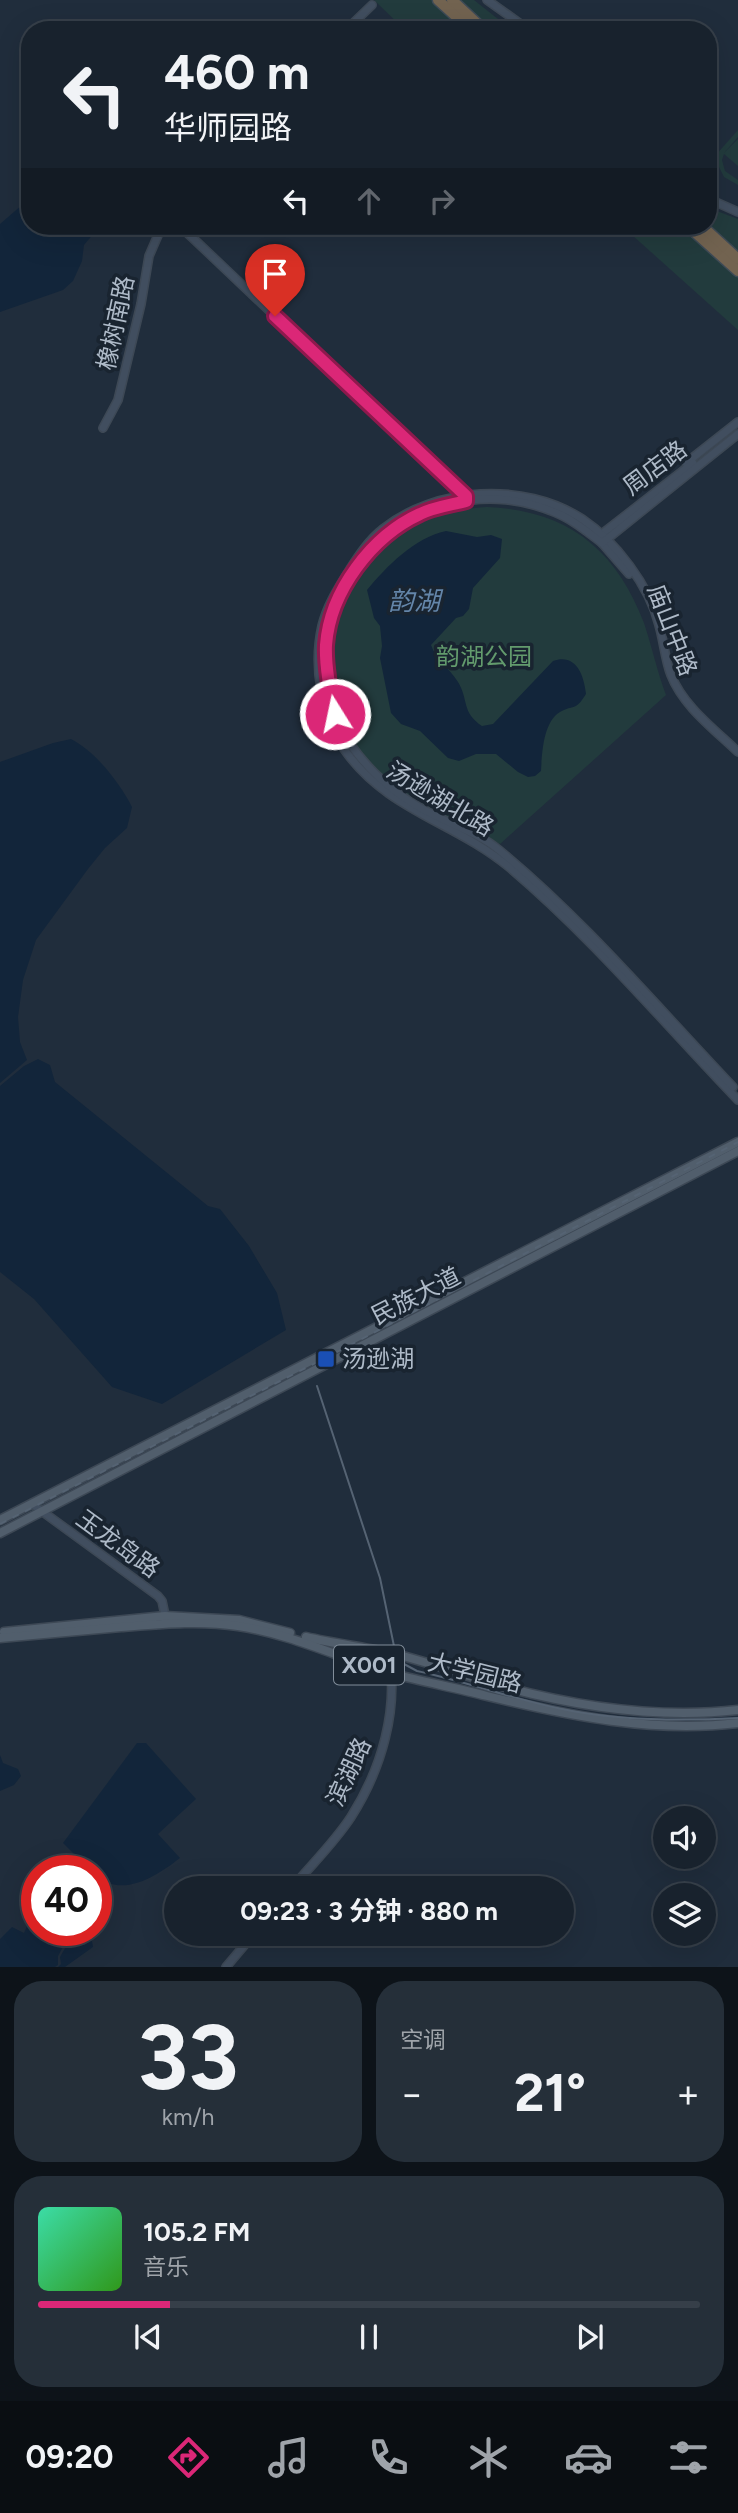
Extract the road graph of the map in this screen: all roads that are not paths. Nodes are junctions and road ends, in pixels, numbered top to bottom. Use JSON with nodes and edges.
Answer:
{"nodes":[{"id":1,"x":438,"y":0,"type":"edge"},
{"id":2,"x":452,"y":0,"type":"edge"},
{"id":3,"x":486,"y":0,"type":"edge"},
{"id":4,"x":372,"y":5,"type":"dead end"},
{"id":5,"x":355,"y":21,"type":"edge"},
{"id":6,"x":461,"y":21,"type":"edge"},
{"id":7,"x":474,"y":21,"type":"edge"},
{"id":8,"x":515,"y":21,"type":"edge"},
{"id":9,"x":717,"y":203,"type":"edge"},
{"id":10,"x":738,"y":212,"type":"edge"},
{"id":11,"x":158,"y":235,"type":"edge"},
{"id":12,"x":189,"y":235,"type":"edge"},
{"id":13,"x":698,"y":235,"type":"edge"},
{"id":14,"x":712,"y":235,"type":"edge"},
{"id":15,"x":738,"y":259,"type":"edge"},
{"id":16,"x":738,"y":271,"type":"edge"},
{"id":17,"x":738,"y":422,"type":"edge"},
{"id":18,"x":103,"y":428,"type":"dead end"},
{"id":19,"x":738,"y":428,"type":"edge"},
{"id":20,"x":738,"y":434,"type":"edge"},
{"id":21,"x":738,"y":440,"type":"edge"},
{"id":22,"x":692,"y":467,"type":"junction"},
{"id":23,"x":665,"y":488,"type":"junction"},
{"id":24,"x":466,"y":499,"type":"junction"},
{"id":25,"x":601,"y":539,"type":"junction"},
{"id":26,"x":738,"y":752,"type":"edge"},
{"id":27,"x":738,"y":758,"type":"edge"},
{"id":28,"x":738,"y":1093,"type":"edge"},
{"id":29,"x":738,"y":1100,"type":"edge"},
{"id":30,"x":738,"y":1142,"type":"edge"},
{"id":31,"x":738,"y":1151,"type":"edge"},
{"id":32,"x":32,"y":1504,"type":"junction"},
{"id":33,"x":42,"y":1512,"type":"junction"},
{"id":34,"x":0,"y":1520,"type":"edge"},
{"id":35,"x":0,"y":1533,"type":"edge"},
{"id":36,"x":166,"y":1620,"type":"junction"},
{"id":37,"x":0,"y":1633,"type":"edge"},
{"id":38,"x":0,"y":1638,"type":"edge"},
{"id":39,"x":388,"y":1652,"type":"junction"},
{"id":40,"x":393,"y":1673,"type":"junction"},
{"id":41,"x":738,"y":1710,"type":"edge"},
{"id":42,"x":738,"y":1723,"type":"edge"},
{"id":43,"x":302,"y":1876,"type":"edge"},
{"id":44,"x":244,"y":1946,"type":"edge"},
{"id":45,"x":226,"y":1967,"type":"edge"}],
"edges":[{"from":1,"to":6,"type":"highway"},
{"from":2,"to":7,"type":"highway"},
{"from":3,"to":8,"type":"street"},
{"from":4,"to":5,"type":"street"},
{"from":9,"to":10,"type":"street"},
{"from":11,"to":18,"type":"street","name":"橡树南路"},
{"from":12,"to":24,"type":"street"},
{"from":13,"to":16,"type":"highway"},
{"from":14,"to":15,"type":"highway"},
{"from":17,"to":23,"type":"street"},
{"from":19,"to":22,"type":"street","name":"周店路"},
{"from":20,"to":22,"type":"street","name":"周店路"},
{"from":21,"to":23,"type":"street"},
{"from":22,"to":23,"type":"street","name":"周店路"},
{"from":23,"to":25,"type":"street","name":"周店路"},
{"from":24,"to":25,"type":"street","name":"汤逊湖北路"},
{"from":24,"to":28,"type":"street","name":"汤逊湖北路"},
{"from":24,"to":29,"type":"street","name":"汤逊湖北路"},
{"from":25,"to":26,"type":"street","name":"庙山中路"},
{"from":25,"to":27,"type":"street","name":"庙山中路"},
{"from":30,"to":32,"type":"main road","name":"民族大道"},
{"from":31,"to":33,"type":"main road","name":"民族大道"},
{"from":32,"to":33,"type":"street","name":"玉龙岛路"},
{"from":32,"to":34,"type":"main road","name":"民族大道"},
{"from":33,"to":35,"type":"main road","name":"民族大道"},
{"from":33,"to":36,"type":"street","name":"玉龙岛路"},
{"from":36,"to":37,"type":"main road","name":"大学园路","number":"X001"},
{"from":36,"to":38,"type":"main road","name":"大学园路","number":"X001"},
{"from":36,"to":39,"type":"main road","name":"大学园路","number":"X001"},
{"from":36,"to":40,"type":"main road","name":"大学园路","number":"X001"},
{"from":39,"to":40,"type":"street","name":"滨湖路"},
{"from":39,"to":41,"type":"main road","name":"大学园路","number":"X001"},
{"from":40,"to":42,"type":"main road","name":"大学园路","number":"X001"},
{"from":40,"to":43,"type":"street","name":"滨湖路"},
{"from":44,"to":45,"type":"street"}]}
